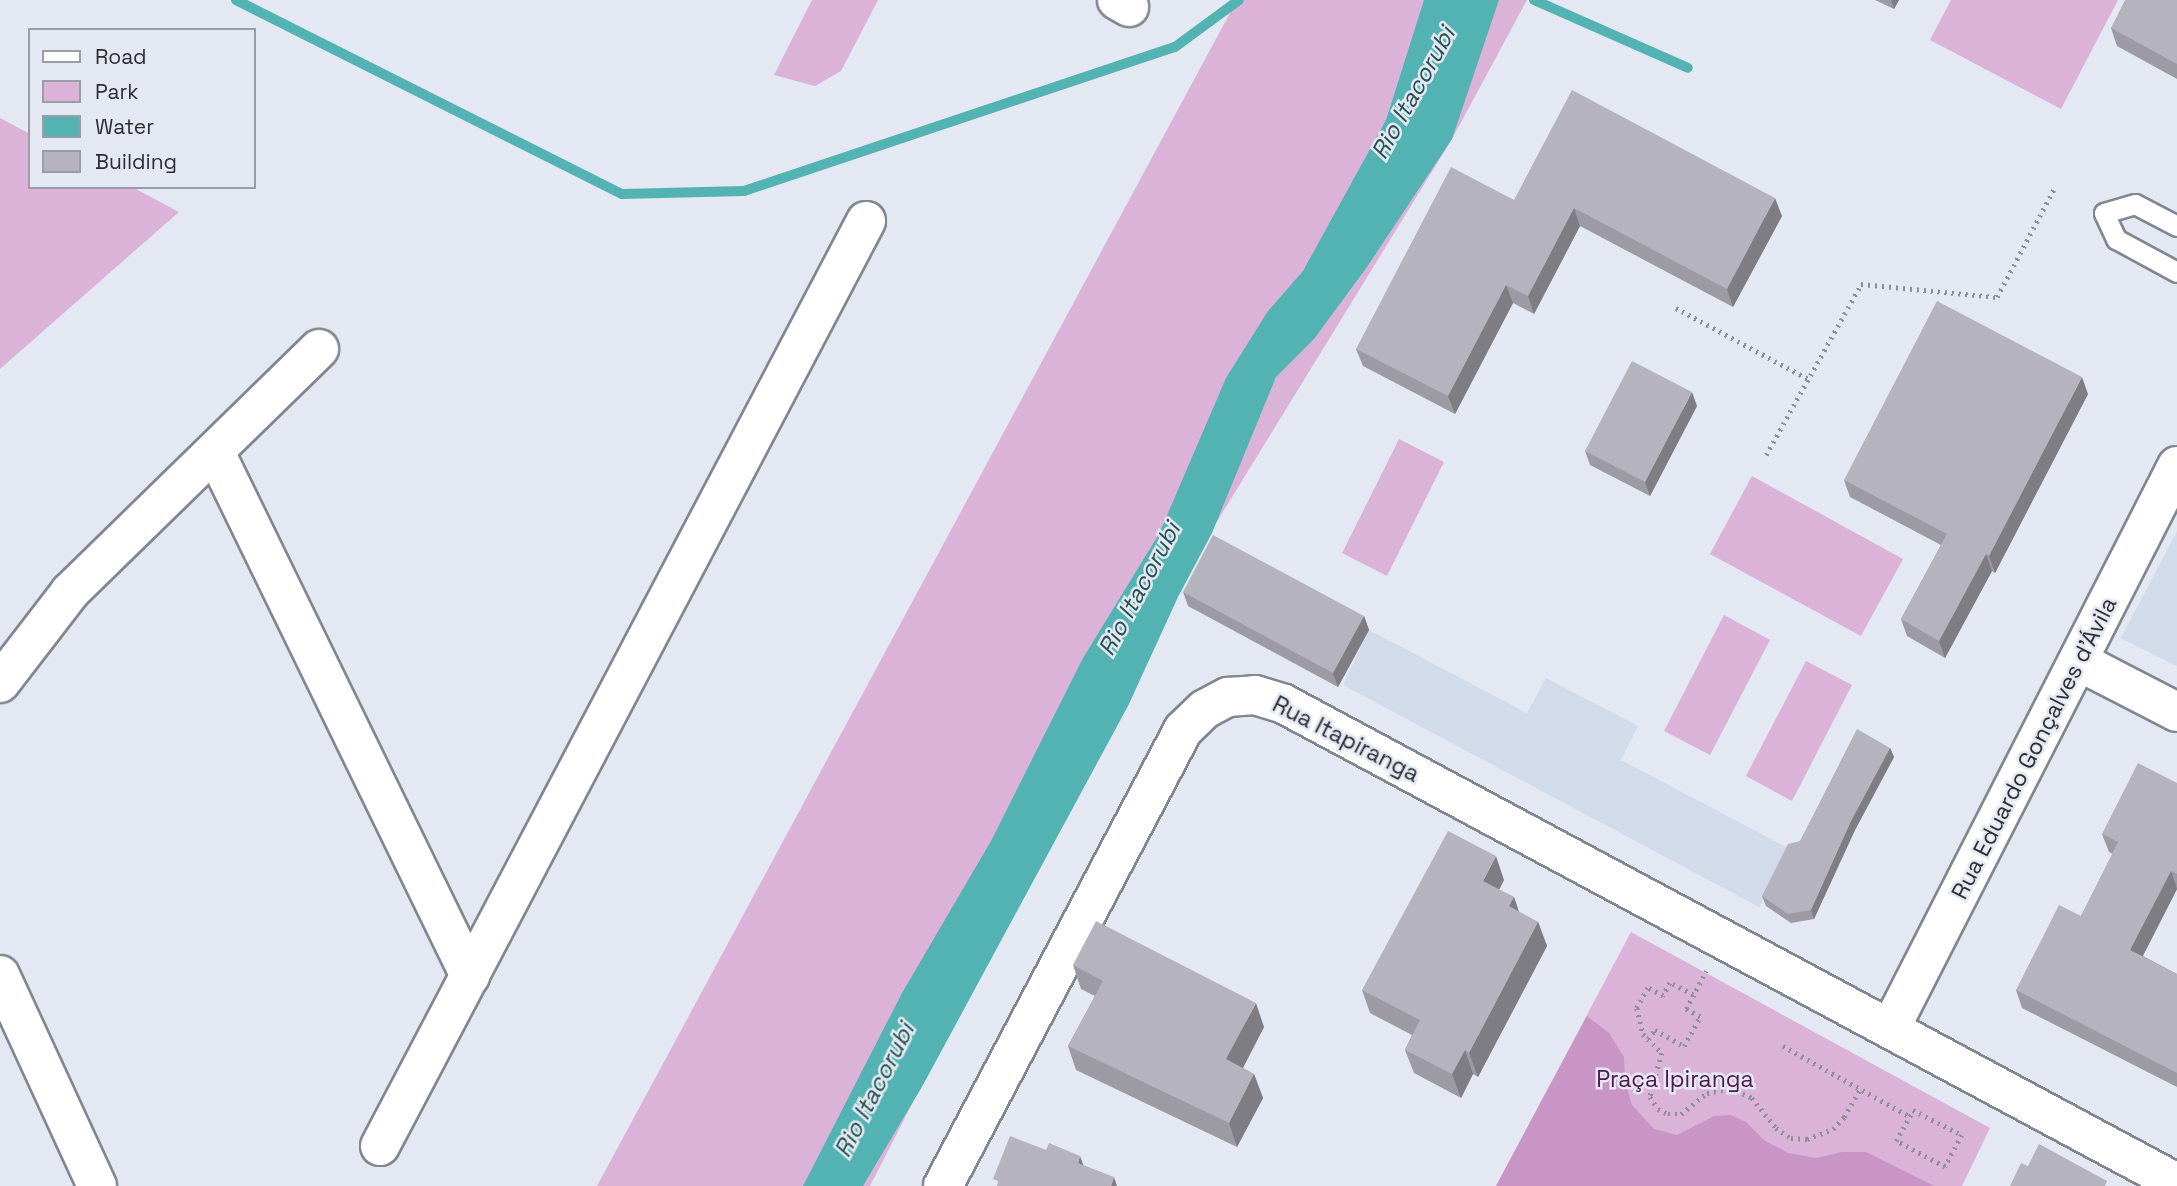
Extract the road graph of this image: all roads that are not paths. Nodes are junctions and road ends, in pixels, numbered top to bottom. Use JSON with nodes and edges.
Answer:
{"nodes":[{"id":1,"x":866,"y":221,"type":"dead end"},
{"id":2,"x":2177,"y":226,"type":"edge"},
{"id":3,"x":2177,"y":272,"type":"edge"},
{"id":4,"x":319,"y":349,"type":"dead end"},
{"id":5,"x":215,"y":452,"type":"junction"},
{"id":6,"x":2177,"y":466,"type":"edge"},
{"id":7,"x":2078,"y":662,"type":"junction"},
{"id":8,"x":0,"y":684,"type":"edge"},
{"id":9,"x":2177,"y":712,"type":"edge"},
{"id":10,"x":0,"y":975,"type":"edge"},
{"id":11,"x":470,"y":976,"type":"junction"},
{"id":12,"x":1890,"y":1029,"type":"junction"},
{"id":13,"x":380,"y":1146,"type":"dead end"},
{"id":14,"x":2177,"y":1183,"type":"edge"},
{"id":15,"x":97,"y":1186,"type":"edge"},
{"id":16,"x":943,"y":1186,"type":"edge"}],
"edges":[{"from":1,"to":11,"type":"street"},
{"from":2,"to":3,"type":"lane"},
{"from":4,"to":5,"type":"street"},
{"from":5,"to":8,"type":"street"},
{"from":5,"to":11,"type":"street"},
{"from":6,"to":7,"type":"street","name":"Rua Eduardo Gonçalves d'Ávila"},
{"from":7,"to":9,"type":"street"},
{"from":7,"to":12,"type":"street","name":"Rua Eduardo Gonçalves d'Ávila"},
{"from":10,"to":15,"type":"street"},
{"from":11,"to":13,"type":"street"},
{"from":12,"to":14,"type":"street","name":"Rua Itapiranga"},
{"from":12,"to":16,"type":"street","name":"Rua Itapiranga"}]}
